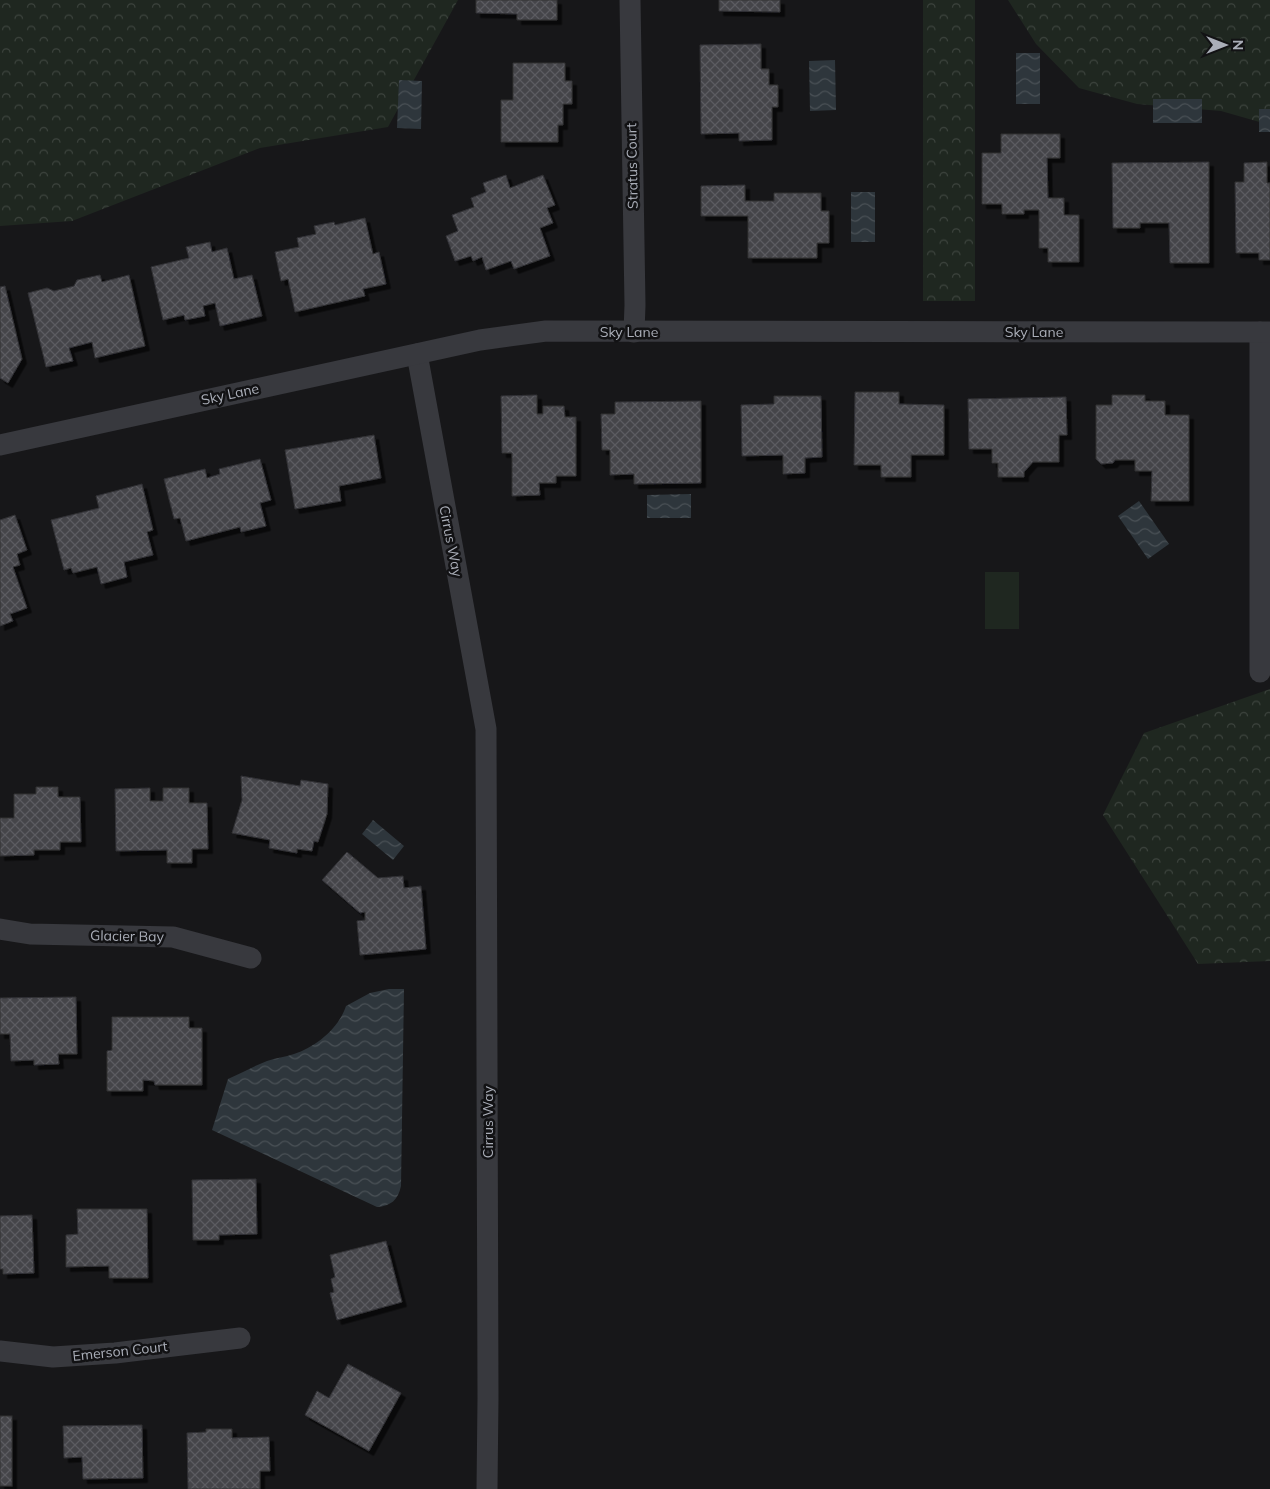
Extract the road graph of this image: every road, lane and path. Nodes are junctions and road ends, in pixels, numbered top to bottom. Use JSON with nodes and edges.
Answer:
{"nodes":[{"id":1,"x":630,"y":0,"type":"edge"},
{"id":2,"x":634,"y":332,"type":"junction"},
{"id":3,"x":1265,"y":332,"type":"edge"},
{"id":4,"x":416,"y":354,"type":"junction"},
{"id":5,"x":0,"y":444,"type":"edge"},
{"id":6,"x":1260,"y":672,"type":"dead end"},
{"id":7,"x":0,"y":929,"type":"edge"},
{"id":8,"x":251,"y":958,"type":"dead end"},
{"id":9,"x":240,"y":1338,"type":"dead end"},
{"id":10,"x":0,"y":1351,"type":"edge"},
{"id":11,"x":487,"y":1489,"type":"edge"}],
"edges":[{"from":1,"to":2,"type":"street","name":"Stratus Court"},
{"from":2,"to":3,"type":"street","name":"Sky Lane"},
{"from":2,"to":4,"type":"street","name":"Sky Lane"},
{"from":3,"to":6,"type":"street"},
{"from":4,"to":5,"type":"street","name":"Sky Lane"},
{"from":4,"to":11,"type":"street","name":"Cirrus Way"},
{"from":7,"to":8,"type":"street","name":"Glacier Bay"},
{"from":9,"to":10,"type":"street","name":"Emerson Court"}]}
